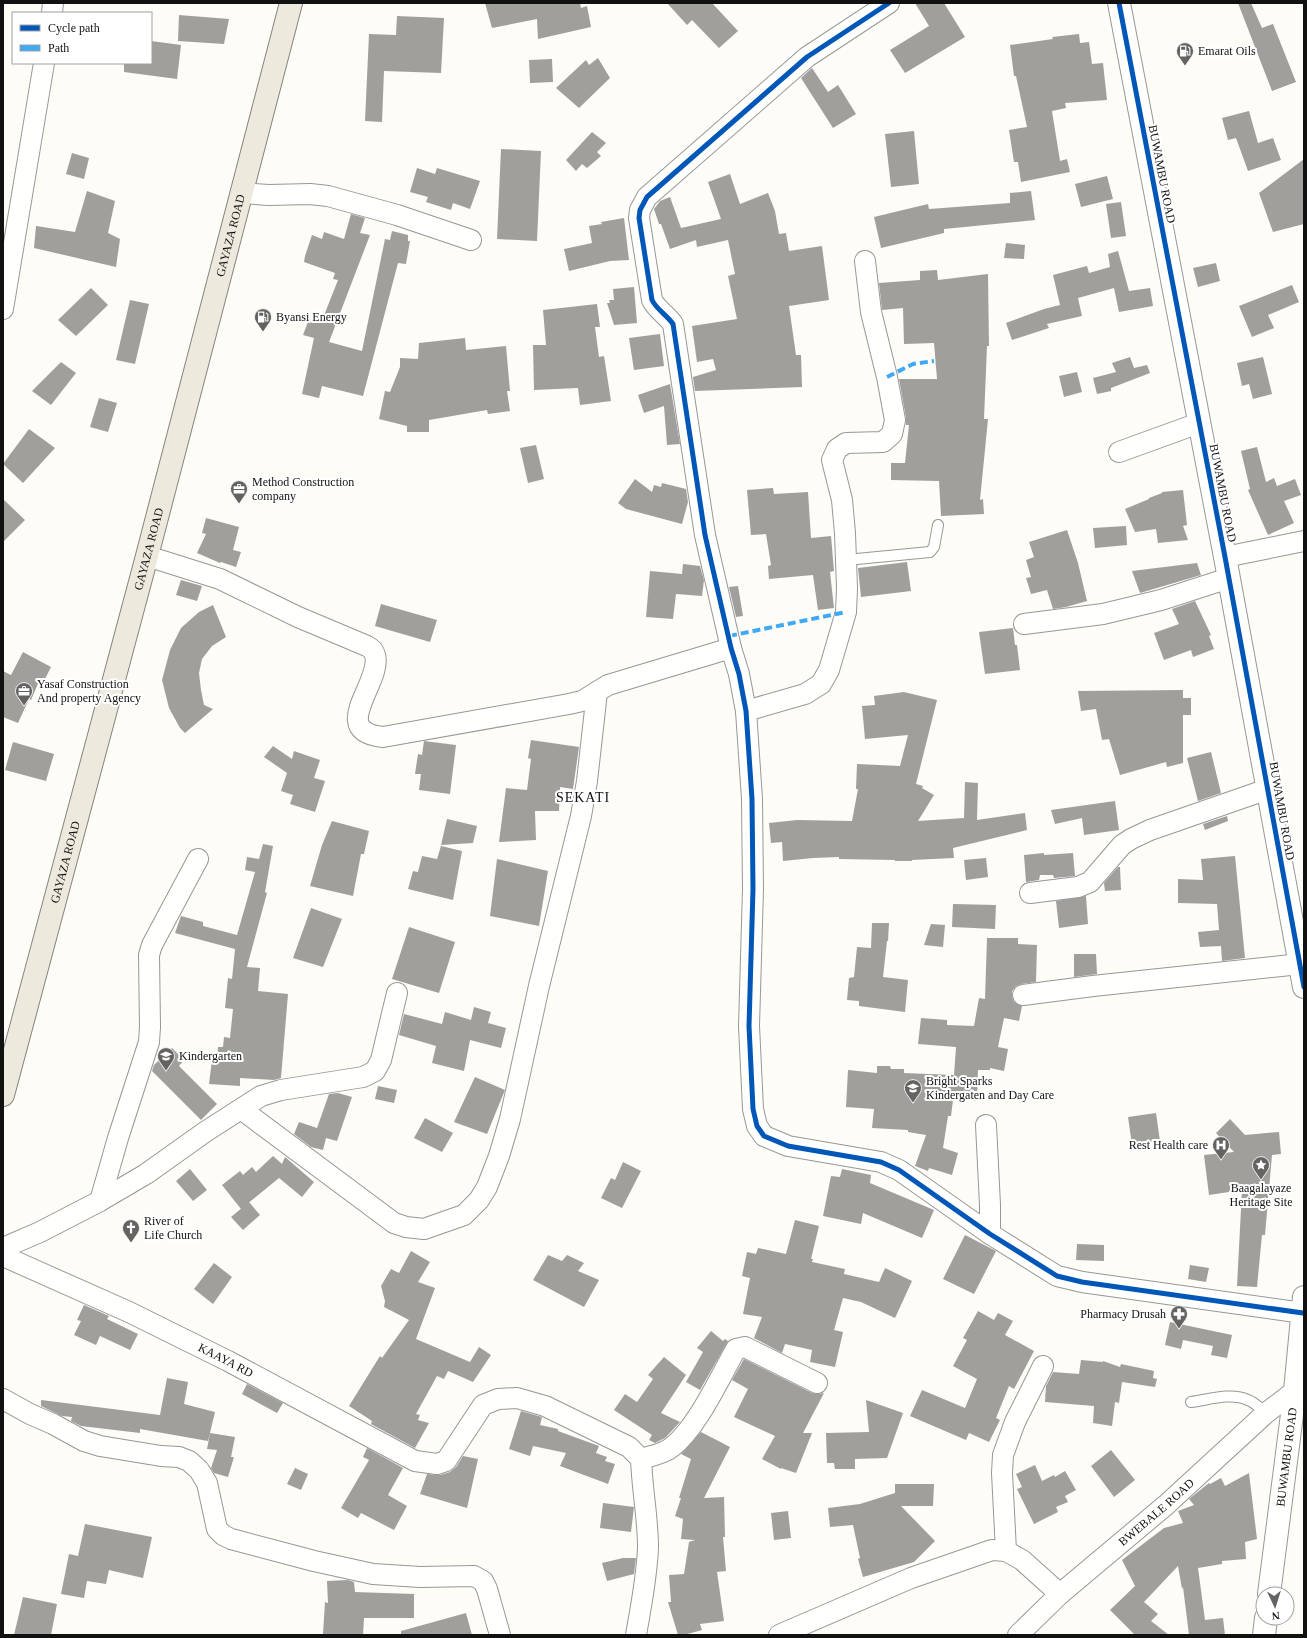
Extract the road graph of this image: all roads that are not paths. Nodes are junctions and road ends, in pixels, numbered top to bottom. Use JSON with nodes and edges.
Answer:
{"nodes":[{"id":1,"x":291,"y":3,"type":"edge"},
{"id":2,"x":889,"y":3,"type":"edge"},
{"id":3,"x":1119,"y":3,"type":"edge"},
{"id":4,"x":44,"y":64,"type":"edge"},
{"id":5,"x":241,"y":192,"type":"junction"},
{"id":6,"x":471,"y":240,"type":"dead end"},
{"id":7,"x":866,"y":260,"type":"dead end"},
{"id":8,"x":3,"y":309,"type":"edge"},
{"id":9,"x":1199,"y":423,"type":"junction"},
{"id":10,"x":1119,"y":452,"type":"dead end"},
{"id":11,"x":938,"y":525,"type":"dead end"},
{"id":12,"x":1304,"y":541,"type":"edge"},
{"id":13,"x":147,"y":556,"type":"junction"},
{"id":14,"x":846,"y":560,"type":"junction"},
{"id":15,"x":1227,"y":567,"type":"junction"},
{"id":16,"x":1024,"y":624,"type":"dead end"},
{"id":17,"x":731,"y":648,"type":"junction"},
{"id":18,"x":597,"y":692,"type":"junction"},
{"id":19,"x":746,"y":712,"type":"junction"},
{"id":20,"x":1268,"y":789,"type":"junction"},
{"id":21,"x":198,"y":859,"type":"dead end"},
{"id":22,"x":1030,"y":893,"type":"dead end"},
{"id":23,"x":1300,"y":964,"type":"junction"},
{"id":24,"x":1304,"y":986,"type":"edge"},
{"id":25,"x":397,"y":993,"type":"dead end"},
{"id":26,"x":1023,"y":995,"type":"dead end"},
{"id":27,"x":3,"y":1095,"type":"edge"},
{"id":28,"x":240,"y":1109,"type":"junction"},
{"id":29,"x":986,"y":1125,"type":"dead end"},
{"id":30,"x":100,"y":1201,"type":"junction"},
{"id":31,"x":990,"y":1234,"type":"junction"},
{"id":32,"x":3,"y":1248,"type":"edge"},
{"id":33,"x":3,"y":1256,"type":"edge"},
{"id":34,"x":1303,"y":1305,"type":"edge"},
{"id":35,"x":1043,"y":1366,"type":"dead end"},
{"id":36,"x":817,"y":1383,"type":"dead end"},
{"id":37,"x":1299,"y":1391,"type":"edge"},
{"id":38,"x":3,"y":1399,"type":"edge"},
{"id":39,"x":1191,"y":1402,"type":"dead end"},
{"id":40,"x":1266,"y":1414,"type":"junction"},
{"id":41,"x":641,"y":1459,"type":"junction"},
{"id":42,"x":1006,"y":1551,"type":"junction"},
{"id":43,"x":1271,"y":1586,"type":"edge"},
{"id":44,"x":1060,"y":1594,"type":"junction"},
{"id":45,"x":500,"y":1635,"type":"edge"},
{"id":46,"x":636,"y":1635,"type":"edge"},
{"id":47,"x":779,"y":1635,"type":"edge"},
{"id":48,"x":1018,"y":1635,"type":"edge"}],
"edges":[{"from":1,"to":5,"type":"main road","name":"GAYAZA ROAD"},
{"from":2,"to":17,"type":"street"},
{"from":3,"to":9,"type":"street","name":"BUWAMBU ROAD"},
{"from":4,"to":8,"type":"street"},
{"from":5,"to":6,"type":"street"},
{"from":5,"to":13,"type":"main road","name":"GAYAZA ROAD"},
{"from":7,"to":14,"type":"street"},
{"from":9,"to":10,"type":"street"},
{"from":9,"to":15,"type":"street","name":"BUWAMBU ROAD"},
{"from":11,"to":14,"type":"lane"},
{"from":12,"to":15,"type":"street"},
{"from":13,"to":18,"type":"street"},
{"from":13,"to":27,"type":"main road","name":"GAYAZA ROAD"},
{"from":14,"to":19,"type":"street"},
{"from":15,"to":16,"type":"street"},
{"from":15,"to":20,"type":"street","name":"BUWAMBU ROAD"},
{"from":17,"to":18,"type":"street"},
{"from":17,"to":19,"type":"street"},
{"from":18,"to":28,"type":"street"},
{"from":19,"to":31,"type":"street"},
{"from":20,"to":22,"type":"street"},
{"from":20,"to":23,"type":"street","name":"BUWAMBU ROAD"},
{"from":21,"to":30,"type":"street"},
{"from":23,"to":24,"type":"street","name":"BUWAMBU ROAD"},
{"from":23,"to":26,"type":"street"},
{"from":25,"to":28,"type":"street"},
{"from":28,"to":30,"type":"street"},
{"from":29,"to":31,"type":"street"},
{"from":30,"to":32,"type":"street"},
{"from":31,"to":34,"type":"street"},
{"from":33,"to":41,"type":"street","name":"KAAYA RD"},
{"from":34,"to":37,"type":"street","name":"BUWAMBU ROAD"},
{"from":35,"to":42,"type":"street"},
{"from":36,"to":41,"type":"street"},
{"from":37,"to":40,"type":"street","name":"BWEBALE ROAD"},
{"from":37,"to":43,"type":"street","name":"BUWAMBU ROAD"},
{"from":38,"to":45,"type":"street"},
{"from":39,"to":40,"type":"lane"},
{"from":40,"to":44,"type":"street","name":"BWEBALE ROAD"},
{"from":41,"to":46,"type":"street"},
{"from":42,"to":44,"type":"street"},
{"from":42,"to":47,"type":"street"},
{"from":44,"to":48,"type":"street","name":"BWEBALE ROAD"}]}
